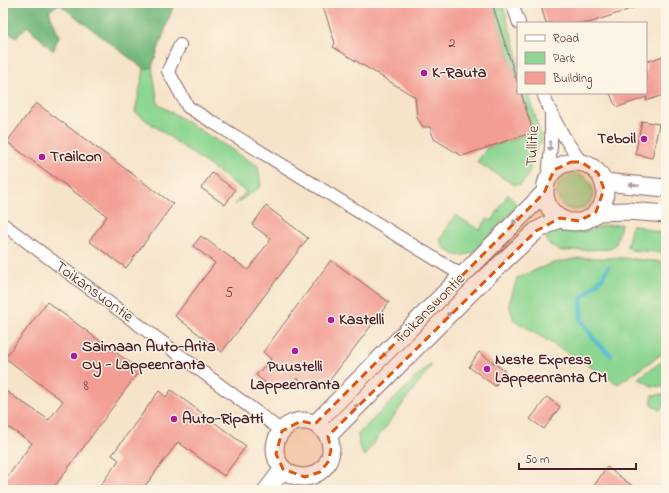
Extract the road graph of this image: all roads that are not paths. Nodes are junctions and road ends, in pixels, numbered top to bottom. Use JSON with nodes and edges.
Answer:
{"nodes":[{"id":1,"x":512,"y":3,"type":"edge"},
{"id":2,"x":519,"y":22,"type":"edge"},
{"id":3,"x":180,"y":45,"type":"dead end"},
{"id":4,"x":543,"y":94,"type":"edge"},
{"id":5,"x":551,"y":115,"type":"junction"},
{"id":6,"x":581,"y":162,"type":"junction"},
{"id":7,"x":603,"y":182,"type":"junction"},
{"id":8,"x":546,"y":185,"type":"junction"},
{"id":9,"x":666,"y":188,"type":"edge"},
{"id":10,"x":596,"y":212,"type":"junction"},
{"id":11,"x":666,"y":214,"type":"edge"},
{"id":12,"x":560,"y":218,"type":"junction"},
{"id":13,"x":3,"y":224,"type":"edge"},
{"id":14,"x":463,"y":276,"type":"junction"},
{"id":15,"x":315,"y":424,"type":"junction"},
{"id":16,"x":282,"y":431,"type":"junction"},
{"id":17,"x":328,"y":436,"type":"junction"},
{"id":18,"x":283,"y":469,"type":"junction"},
{"id":19,"x":267,"y":490,"type":"edge"}],
"edges":[{"from":1,"to":2,"type":"street"},
{"from":3,"to":14,"type":"street"},
{"from":4,"to":5,"type":"street","name":"Tullitie"},
{"from":5,"to":6,"type":"street","name":"Tullitie"},
{"from":5,"to":8,"type":"street","name":"Tullitie","one_way":true},
{"from":6,"to":7,"type":"main road"},
{"from":6,"to":8,"type":"main road"},
{"from":9,"to":7,"type":"main road","one_way":true},
{"from":7,"to":10,"type":"main road"},
{"from":8,"to":12,"type":"main road"},
{"from":8,"to":14,"type":"main road","name":"Toikansuontie","one_way":true},
{"from":10,"to":11,"type":"main road"},
{"from":10,"to":12,"type":"main road"},
{"from":17,"to":12,"type":"main road","name":"Toikansuontie","one_way":true},
{"from":13,"to":16,"type":"street","name":"Toikansuontie"},
{"from":14,"to":15,"type":"main road","name":"Toikansuontie","one_way":true},
{"from":15,"to":16,"type":"main road"},
{"from":15,"to":17,"type":"main road"},
{"from":16,"to":18,"type":"main road"},
{"from":17,"to":18,"type":"main road"},
{"from":18,"to":19,"type":"main road"}]}
